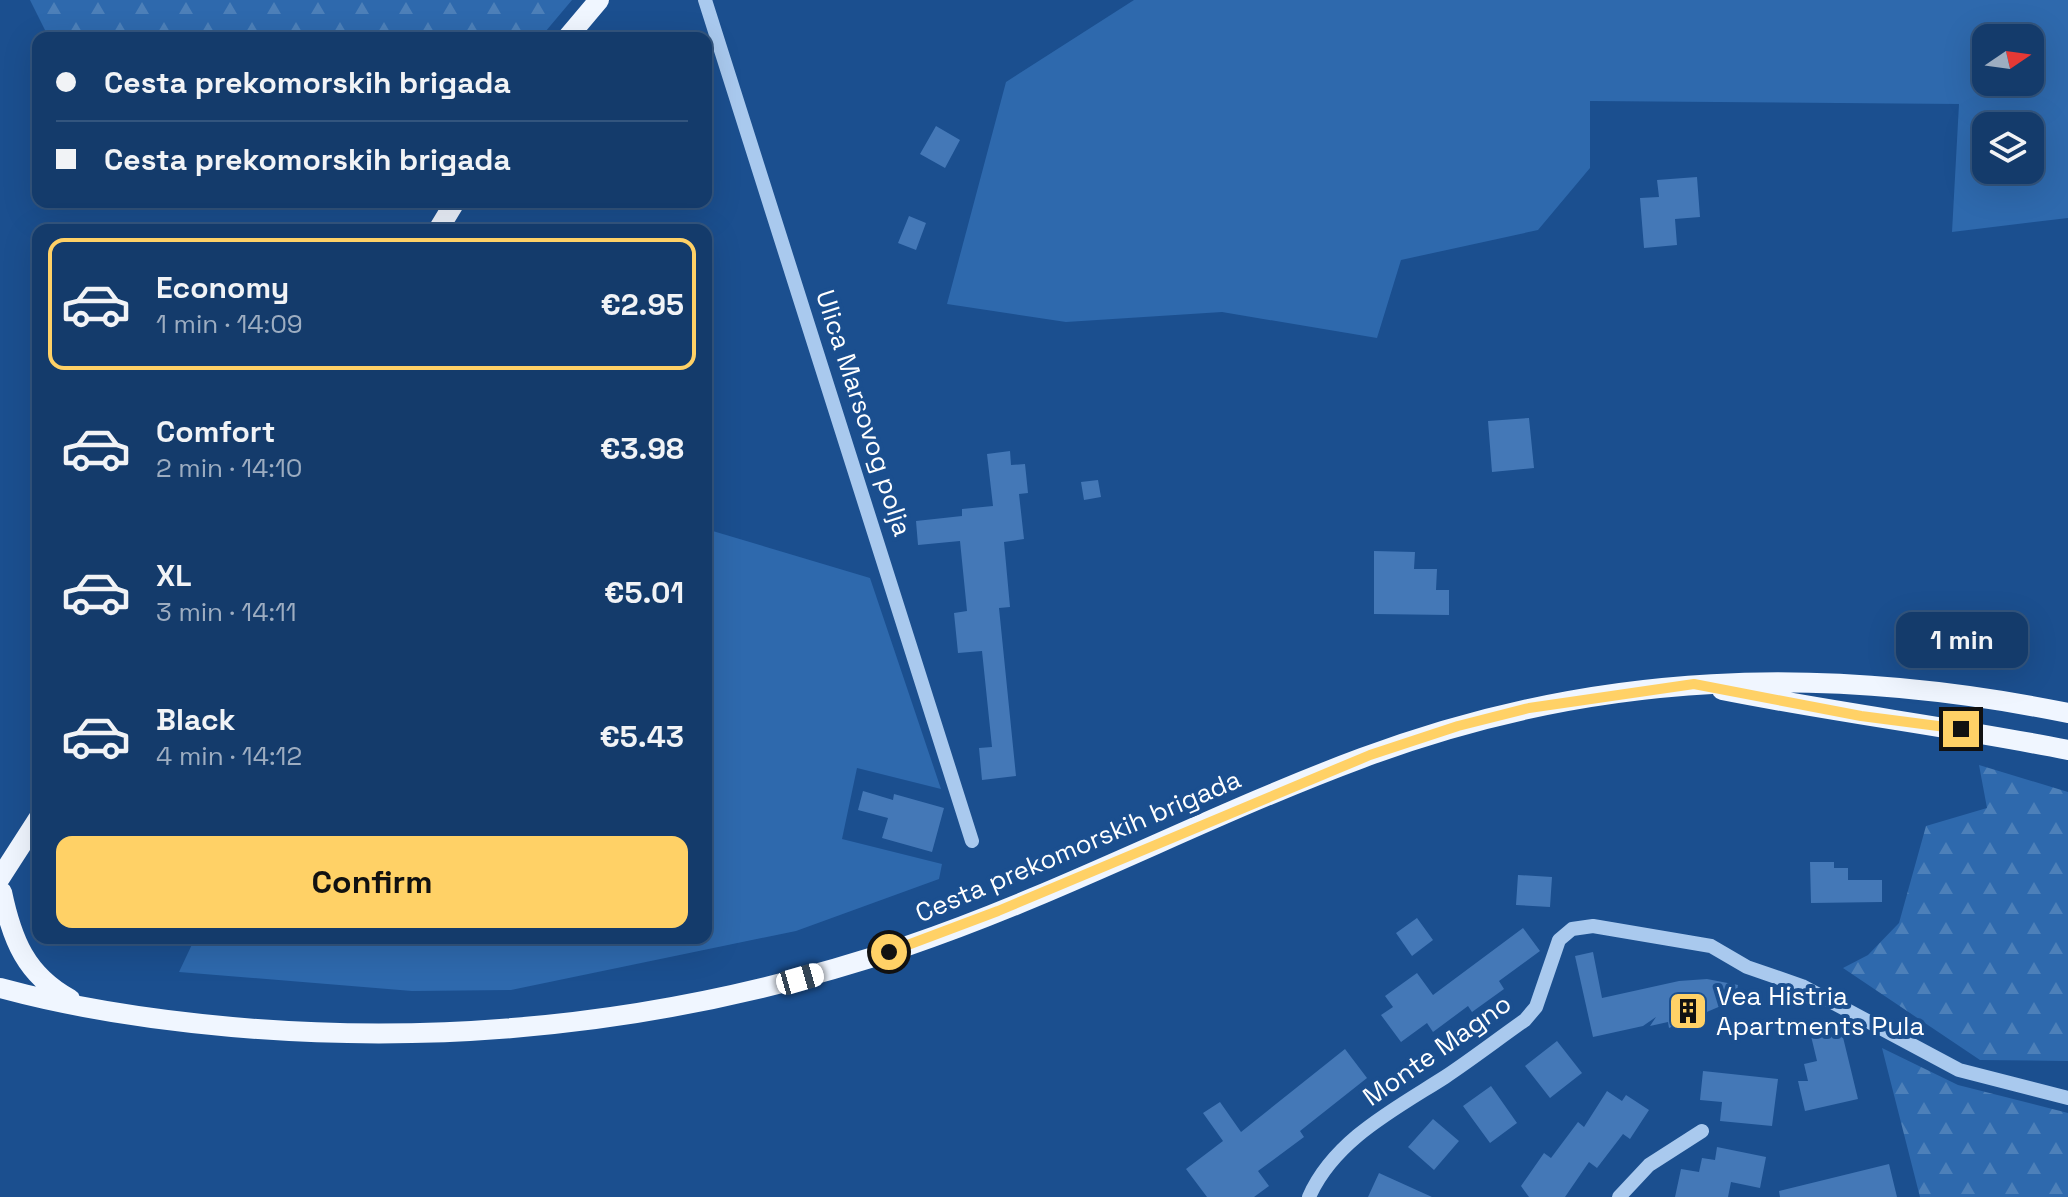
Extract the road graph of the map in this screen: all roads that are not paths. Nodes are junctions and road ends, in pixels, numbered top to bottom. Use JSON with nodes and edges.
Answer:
{"nodes":[{"id":1,"x":599,"y":0,"type":"edge"},
{"id":2,"x":705,"y":0,"type":"edge"},
{"id":3,"x":572,"y":32,"type":"edge"},
{"id":4,"x":1694,"y":684,"type":"junction"},
{"id":5,"x":2068,"y":713,"type":"edge"},
{"id":6,"x":2068,"y":750,"type":"edge"},
{"id":7,"x":32,"y":830,"type":"edge"},
{"id":8,"x":972,"y":841,"type":"dead end"},
{"id":9,"x":2,"y":884,"type":"edge"},
{"id":10,"x":0,"y":988,"type":"edge"},
{"id":11,"x":88,"y":1009,"type":"junction"},
{"id":12,"x":2068,"y":1098,"type":"edge"},
{"id":13,"x":1702,"y":1131,"type":"dead end"},
{"id":14,"x":1309,"y":1197,"type":"edge"},
{"id":15,"x":1619,"y":1197,"type":"edge"}],
"edges":[{"from":1,"to":3,"type":"main road"},
{"from":2,"to":8,"type":"street","name":"Ulica Marsovog polja"},
{"from":4,"to":5,"type":"main road","name":"Cesta prekomorskih brigada"},
{"from":4,"to":6,"type":"main road","name":"Cesta prekomorskih brigada"},
{"from":4,"to":11,"type":"main road","name":"Cesta prekomorskih brigada"},
{"from":7,"to":9,"type":"main road"},
{"from":9,"to":11,"type":"main road"},
{"from":10,"to":11,"type":"main road","name":"Cesta prekomorskih brigada"},
{"from":12,"to":14,"type":"street","name":"Monte Magno"},
{"from":13,"to":15,"type":"street"}]}
